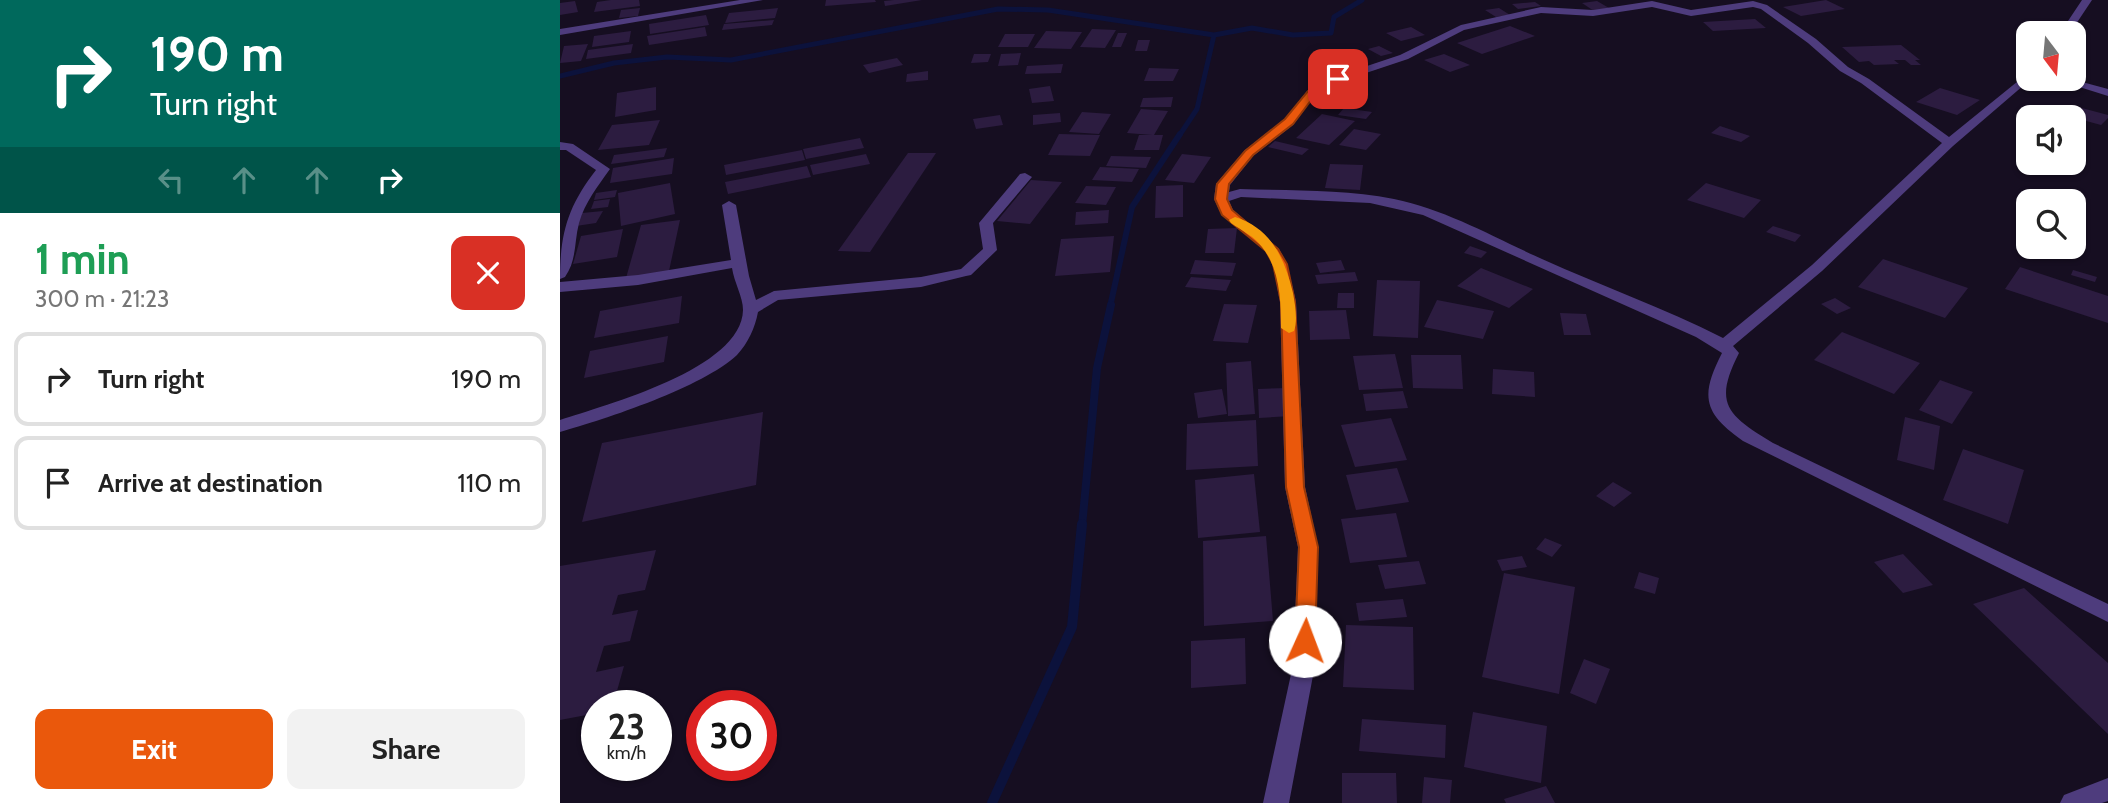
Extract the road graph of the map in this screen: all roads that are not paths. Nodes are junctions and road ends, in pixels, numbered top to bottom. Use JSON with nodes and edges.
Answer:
{"nodes":[{"id":1,"x":758,"y":0,"type":"edge"},
{"id":2,"x":2087,"y":0,"type":"edge"},
{"id":3,"x":2073,"y":21,"type":"edge"},
{"id":4,"x":560,"y":32,"type":"edge"},
{"id":5,"x":2016,"y":86,"type":"edge"},
{"id":6,"x":2086,"y":87,"type":"edge"},
{"id":7,"x":2108,"y":93,"type":"edge"},
{"id":8,"x":1949,"y":143,"type":"junction"},
{"id":9,"x":560,"y":146,"type":"edge"},
{"id":10,"x":1025,"y":177,"type":"dead end"},
{"id":11,"x":1221,"y":199,"type":"junction"},
{"id":12,"x":729,"y":205,"type":"dead end"},
{"id":13,"x":738,"y":263,"type":"junction"},
{"id":14,"x":560,"y":274,"type":"edge"},
{"id":15,"x":560,"y":287,"type":"edge"},
{"id":16,"x":751,"y":310,"type":"junction"},
{"id":17,"x":1724,"y":345,"type":"junction"},
{"id":18,"x":560,"y":426,"type":"edge"},
{"id":19,"x":2108,"y":614,"type":"edge"},
{"id":20,"x":2108,"y":789,"type":"edge"},
{"id":21,"x":1276,"y":803,"type":"edge"},
{"id":22,"x":2073,"y":803,"type":"edge"}],
"edges":[{"from":1,"to":4,"type":"street"},
{"from":2,"to":3,"type":"street"},
{"from":5,"to":8,"type":"street"},
{"from":6,"to":7,"type":"street"},
{"from":8,"to":11,"type":"street"},
{"from":8,"to":17,"type":"street"},
{"from":9,"to":14,"type":"street"},
{"from":10,"to":16,"type":"street"},
{"from":11,"to":17,"type":"street"},
{"from":11,"to":21,"type":"street"},
{"from":12,"to":13,"type":"street"},
{"from":13,"to":15,"type":"street"},
{"from":13,"to":16,"type":"street"},
{"from":16,"to":18,"type":"street"},
{"from":17,"to":19,"type":"street"},
{"from":20,"to":22,"type":"street"}]}
